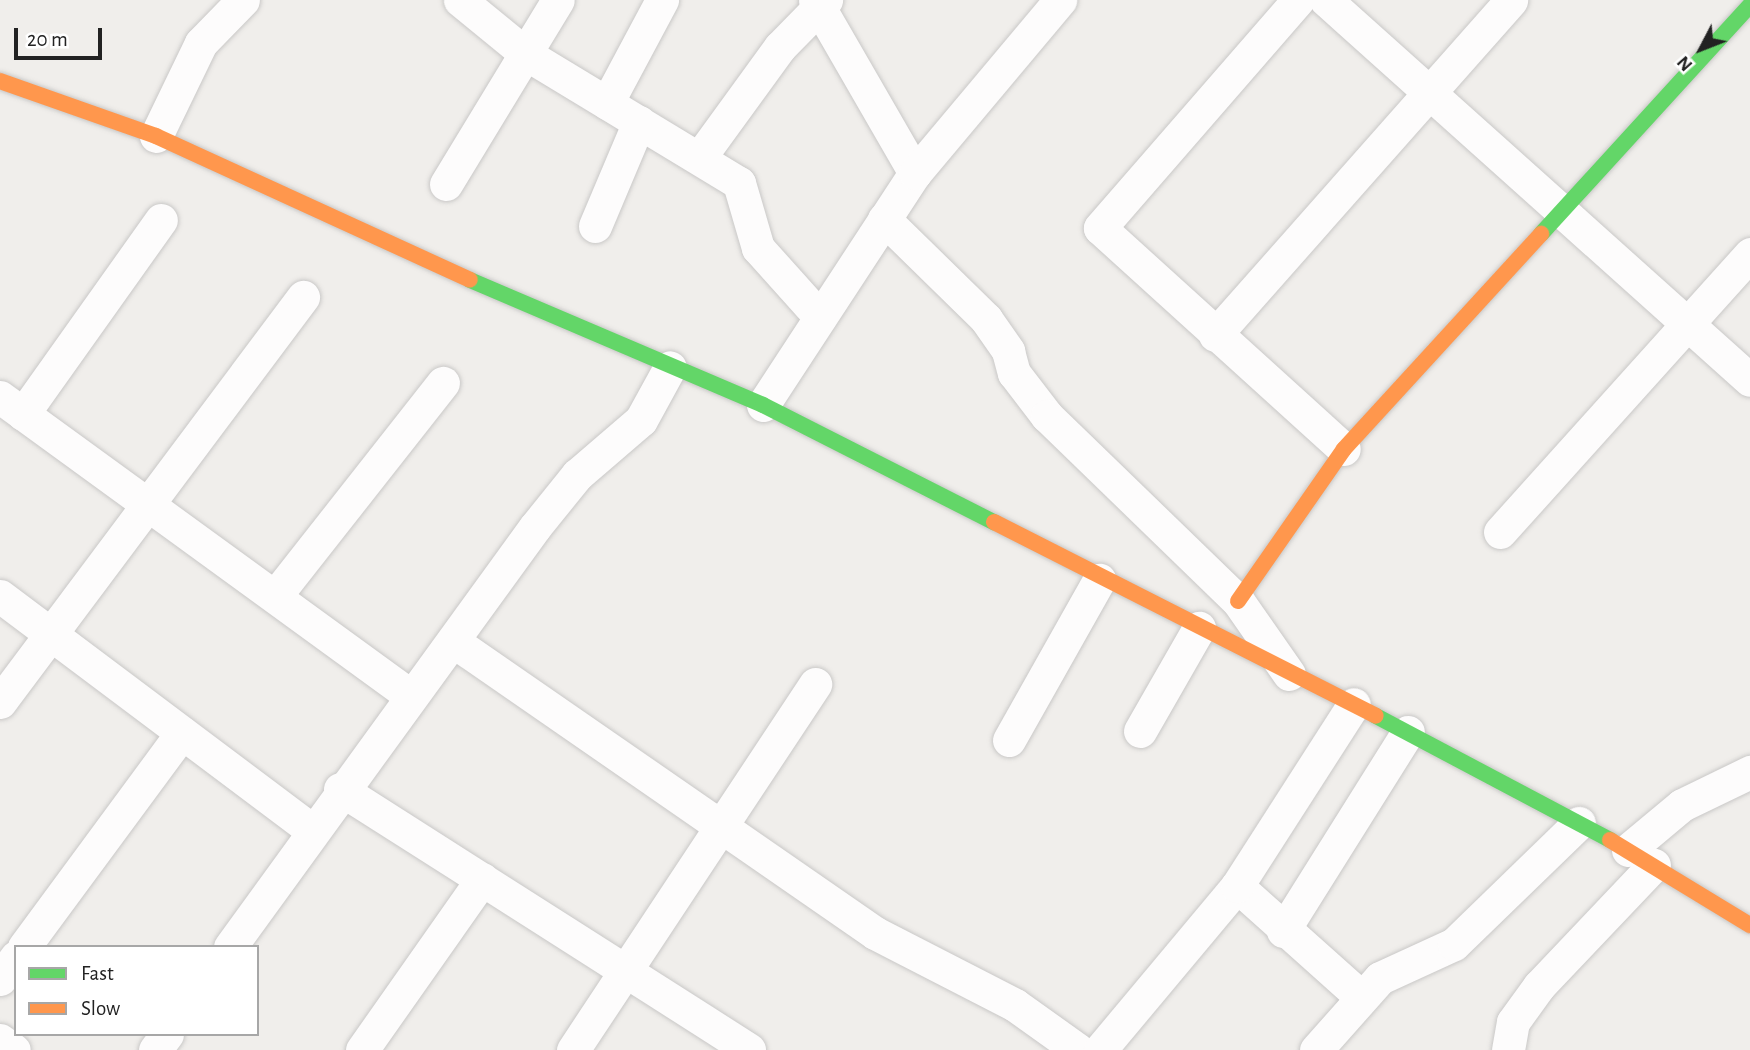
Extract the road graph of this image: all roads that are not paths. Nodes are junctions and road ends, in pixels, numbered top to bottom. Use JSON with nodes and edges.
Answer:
{"nodes":[{"id":1,"x":243,"y":0,"type":"edge"},
{"id":2,"x":460,"y":0,"type":"edge"},
{"id":3,"x":558,"y":0,"type":"edge"},
{"id":4,"x":662,"y":0,"type":"edge"},
{"id":5,"x":1060,"y":0,"type":"edge"},
{"id":6,"x":1298,"y":0,"type":"edge"},
{"id":7,"x":1326,"y":0,"type":"edge"},
{"id":8,"x":1511,"y":0,"type":"edge"},
{"id":9,"x":820,"y":3,"type":"edge"},
{"id":10,"x":1750,"y":5,"type":"edge"},
{"id":11,"x":526,"y":54,"type":"junction"},
{"id":12,"x":0,"y":81,"type":"edge"},
{"id":13,"x":1427,"y":92,"type":"junction"},
{"id":14,"x":607,"y":103,"type":"junction"},
{"id":15,"x":639,"y":122,"type":"junction"},
{"id":16,"x":156,"y":136,"type":"junction"},
{"id":17,"x":700,"y":158,"type":"junction"},
{"id":18,"x":915,"y":173,"type":"junction"},
{"id":19,"x":446,"y":184,"type":"dead end"},
{"id":20,"x":1564,"y":207,"type":"junction"},
{"id":21,"x":884,"y":219,"type":"junction"},
{"id":22,"x":161,"y":220,"type":"dead end"},
{"id":23,"x":594,"y":226,"type":"dead end"},
{"id":24,"x":1750,"y":254,"type":"edge"},
{"id":25,"x":303,"y":297,"type":"dead end"},
{"id":26,"x":820,"y":317,"type":"junction"},
{"id":27,"x":1689,"y":320,"type":"junction"},
{"id":28,"x":1215,"y":335,"type":"junction"},
{"id":29,"x":670,"y":367,"type":"junction"},
{"id":30,"x":1750,"y":380,"type":"edge"},
{"id":31,"x":443,"y":383,"type":"dead end"},
{"id":32,"x":12,"y":405,"type":"edge"},
{"id":33,"x":763,"y":405,"type":"junction"},
{"id":34,"x":1344,"y":449,"type":"junction"},
{"id":35,"x":145,"y":501,"type":"junction"},
{"id":36,"x":1500,"y":532,"type":"dead end"},
{"id":37,"x":1099,"y":580,"type":"junction"},
{"id":38,"x":276,"y":595,"type":"junction"},
{"id":39,"x":0,"y":596,"type":"edge"},
{"id":40,"x":1238,"y":601,"type":"junction"},
{"id":41,"x":1199,"y":628,"type":"junction"},
{"id":42,"x":48,"y":633,"type":"junction"},
{"id":43,"x":453,"y":641,"type":"junction"},
{"id":44,"x":1290,"y":674,"type":"junction"},
{"id":45,"x":815,"y":684,"type":"dead end"},
{"id":46,"x":411,"y":696,"type":"junction"},
{"id":47,"x":0,"y":702,"type":"edge"},
{"id":48,"x":1354,"y":704,"type":"junction"},
{"id":49,"x":1140,"y":731,"type":"dead end"},
{"id":50,"x":1408,"y":732,"type":"junction"},
{"id":51,"x":182,"y":733,"type":"junction"},
{"id":52,"x":1009,"y":740,"type":"dead end"},
{"id":53,"x":1750,"y":772,"type":"edge"},
{"id":54,"x":340,"y":789,"type":"junction"},
{"id":55,"x":1579,"y":823,"type":"junction"},
{"id":56,"x":719,"y":830,"type":"junction"},
{"id":57,"x":313,"y":831,"type":"junction"},
{"id":58,"x":1641,"y":858,"type":"junction"},
{"id":59,"x":482,"y":879,"type":"junction"},
{"id":60,"x":1237,"y":887,"type":"junction"},
{"id":61,"x":1750,"y":925,"type":"edge"},
{"id":62,"x":1283,"y":931,"type":"junction"},
{"id":63,"x":25,"y":945,"type":"edge"},
{"id":64,"x":231,"y":945,"type":"edge"},
{"id":65,"x":14,"y":960,"type":"edge"},
{"id":66,"x":626,"y":971,"type":"junction"},
{"id":67,"x":0,"y":979,"type":"edge"},
{"id":68,"x":1361,"y":997,"type":"junction"},
{"id":69,"x":0,"y":1040,"type":"edge"},
{"id":70,"x":14,"y":1050,"type":"edge"},
{"id":71,"x":362,"y":1050,"type":"edge"},
{"id":72,"x":573,"y":1050,"type":"edge"},
{"id":73,"x":750,"y":1050,"type":"edge"},
{"id":74,"x":1078,"y":1050,"type":"edge"},
{"id":75,"x":1100,"y":1050,"type":"edge"},
{"id":76,"x":1316,"y":1050,"type":"edge"},
{"id":77,"x":1508,"y":1050,"type":"edge"}],
"edges":[{"from":1,"to":16,"type":"street"},
{"from":2,"to":11,"type":"street"},
{"from":3,"to":11,"type":"street"},
{"from":4,"to":14,"type":"street"},
{"from":5,"to":18,"type":"street"},
{"from":6,"to":28,"type":"street"},
{"from":7,"to":13,"type":"street"},
{"from":8,"to":13,"type":"street"},
{"from":9,"to":17,"type":"street"},
{"from":9,"to":18,"type":"street"},
{"from":10,"to":20,"type":"street"},
{"from":11,"to":14,"type":"street"},
{"from":11,"to":19,"type":"street"},
{"from":12,"to":16,"type":"street"},
{"from":13,"to":20,"type":"street"},
{"from":13,"to":28,"type":"street"},
{"from":14,"to":15,"type":"street"},
{"from":15,"to":17,"type":"street"},
{"from":15,"to":23,"type":"street"},
{"from":16,"to":29,"type":"street"},
{"from":17,"to":26,"type":"street"},
{"from":18,"to":21,"type":"street"},
{"from":20,"to":27,"type":"street"},
{"from":20,"to":34,"type":"street"},
{"from":21,"to":26,"type":"street"},
{"from":21,"to":40,"type":"street"},
{"from":22,"to":32,"type":"street"},
{"from":24,"to":27,"type":"street"},
{"from":25,"to":35,"type":"street"},
{"from":26,"to":33,"type":"street"},
{"from":27,"to":30,"type":"street"},
{"from":27,"to":36,"type":"street"},
{"from":28,"to":34,"type":"street"},
{"from":29,"to":33,"type":"street"},
{"from":29,"to":43,"type":"street"},
{"from":31,"to":38,"type":"street"},
{"from":32,"to":35,"type":"street"},
{"from":33,"to":37,"type":"street"},
{"from":34,"to":40,"type":"street"},
{"from":35,"to":38,"type":"street"},
{"from":35,"to":42,"type":"street"},
{"from":37,"to":41,"type":"street"},
{"from":37,"to":52,"type":"street"},
{"from":38,"to":46,"type":"street"},
{"from":39,"to":42,"type":"street"},
{"from":40,"to":44,"type":"street"},
{"from":41,"to":44,"type":"street"},
{"from":41,"to":49,"type":"street"},
{"from":42,"to":47,"type":"street"},
{"from":42,"to":51,"type":"street"},
{"from":43,"to":46,"type":"street"},
{"from":43,"to":56,"type":"street"},
{"from":44,"to":48,"type":"street"},
{"from":45,"to":56,"type":"street"},
{"from":46,"to":54,"type":"street"},
{"from":48,"to":50,"type":"street"},
{"from":48,"to":60,"type":"street"},
{"from":50,"to":55,"type":"street"},
{"from":50,"to":62,"type":"street"},
{"from":51,"to":57,"type":"street"},
{"from":51,"to":63,"type":"street"},
{"from":53,"to":58,"type":"street"},
{"from":54,"to":57,"type":"street"},
{"from":54,"to":59,"type":"street"},
{"from":55,"to":58,"type":"street"},
{"from":55,"to":68,"type":"street"},
{"from":56,"to":66,"type":"street"},
{"from":56,"to":74,"type":"street"},
{"from":57,"to":64,"type":"street"},
{"from":58,"to":61,"type":"street"},
{"from":58,"to":77,"type":"street"},
{"from":59,"to":66,"type":"street"},
{"from":59,"to":71,"type":"street"},
{"from":60,"to":62,"type":"street"},
{"from":60,"to":75,"type":"street"},
{"from":62,"to":68,"type":"street"},
{"from":65,"to":67,"type":"street"},
{"from":66,"to":72,"type":"street"},
{"from":66,"to":73,"type":"street"},
{"from":68,"to":76,"type":"street"},
{"from":69,"to":70,"type":"street"}]}
